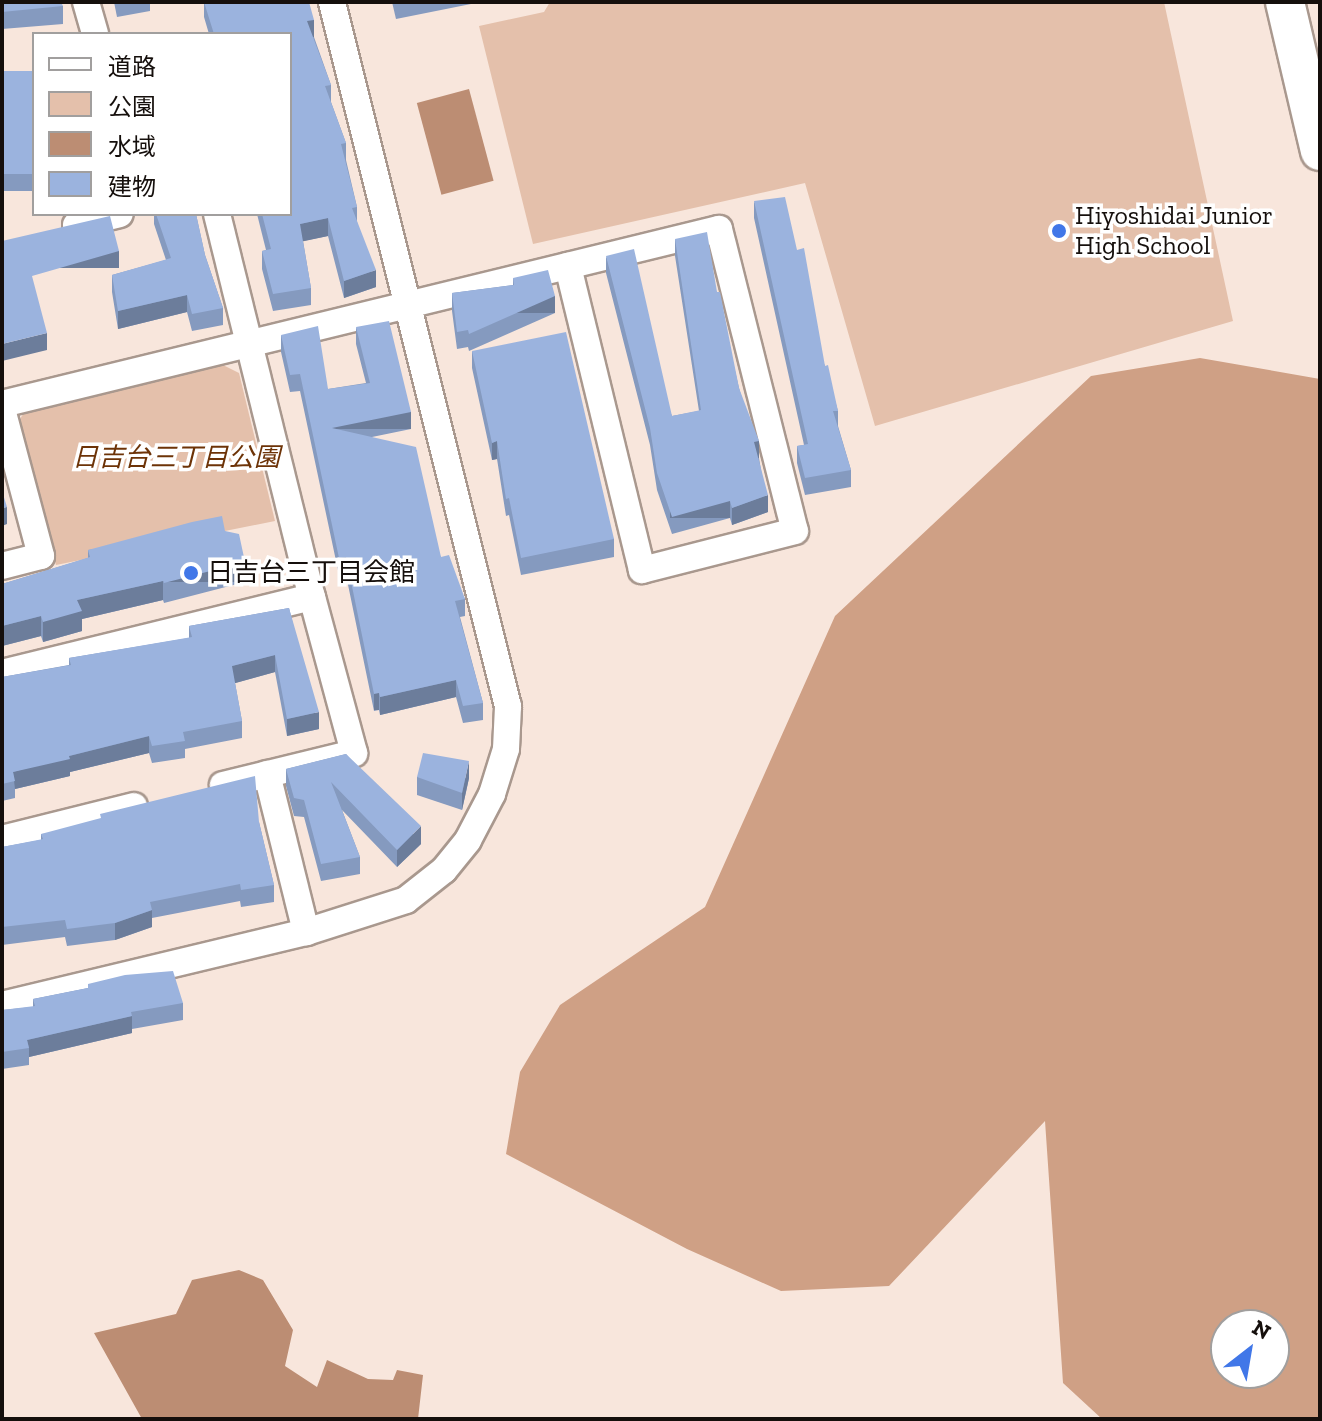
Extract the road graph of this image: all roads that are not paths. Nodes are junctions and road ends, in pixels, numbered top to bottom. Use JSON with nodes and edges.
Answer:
{"nodes":[{"id":1,"x":86,"y":2,"type":"edge"},
{"id":2,"x":332,"y":2,"type":"edge"},
{"id":3,"x":1285,"y":2,"type":"edge"},
{"id":4,"x":94,"y":32,"type":"edge"},
{"id":5,"x":1320,"y":151,"type":"edge"},
{"id":6,"x":112,"y":216,"type":"edge"},
{"id":7,"x":217,"y":216,"type":"edge"},
{"id":8,"x":46,"y":232,"type":"edge"},
{"id":9,"x":568,"y":266,"type":"junction"},
{"id":10,"x":409,"y":305,"type":"junction"},
{"id":11,"x":248,"y":345,"type":"junction"},
{"id":12,"x":2,"y":406,"type":"edge"},
{"id":13,"x":2,"y":566,"type":"edge"},
{"id":14,"x":312,"y":597,"type":"junction"},
{"id":15,"x":2,"y":673,"type":"edge"},
{"id":16,"x":267,"y":774,"type":"junction"},
{"id":17,"x":194,"y":792,"type":"edge"},
{"id":18,"x":164,"y":799,"type":"edge"},
{"id":19,"x":2,"y":839,"type":"edge"},
{"id":20,"x":306,"y":932,"type":"junction"},
{"id":21,"x":2,"y":1005,"type":"edge"}],
"edges":[{"from":1,"to":4,"type":"street"},
{"from":2,"to":10,"type":"street"},
{"from":3,"to":5,"type":"street"},
{"from":6,"to":8,"type":"street"},
{"from":7,"to":11,"type":"street"},
{"from":9,"to":9,"type":"street"},
{"from":9,"to":10,"type":"street"},
{"from":10,"to":11,"type":"street"},
{"from":10,"to":20,"type":"street"},
{"from":11,"to":12,"type":"street"},
{"from":11,"to":14,"type":"street"},
{"from":12,"to":13,"type":"street"},
{"from":14,"to":15,"type":"street"},
{"from":14,"to":16,"type":"street"},
{"from":16,"to":17,"type":"street"},
{"from":16,"to":20,"type":"street"},
{"from":18,"to":19,"type":"street"},
{"from":20,"to":21,"type":"street"}]}
